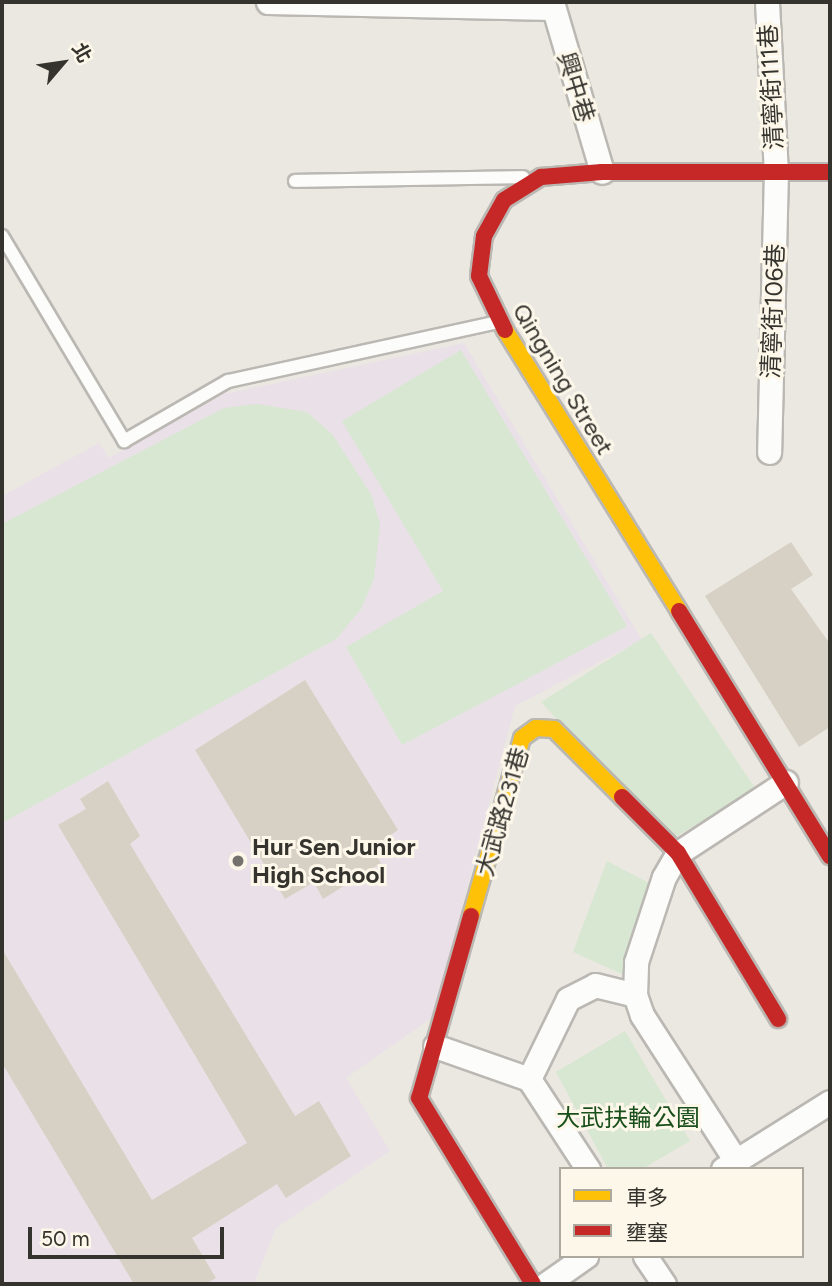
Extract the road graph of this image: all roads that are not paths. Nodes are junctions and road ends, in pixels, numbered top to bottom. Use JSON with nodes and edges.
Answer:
{"nodes":[{"id":1,"x":268,"y":2,"type":"edge"},
{"id":2,"x":767,"y":2,"type":"edge"},
{"id":3,"x":552,"y":5,"type":"edge"},
{"id":4,"x":776,"y":171,"type":"junction"},
{"id":5,"x":602,"y":172,"type":"junction"},
{"id":6,"x":830,"y":172,"type":"edge"},
{"id":7,"x":541,"y":177,"type":"junction"},
{"id":8,"x":295,"y":181,"type":"dead end"},
{"id":9,"x":2,"y":236,"type":"edge"},
{"id":10,"x":500,"y":321,"type":"junction"},
{"id":11,"x":769,"y":452,"type":"dead end"},
{"id":12,"x":786,"y":782,"type":"junction"},
{"id":13,"x":678,"y":853,"type":"junction"},
{"id":14,"x":830,"y":856,"type":"edge"},
{"id":15,"x":635,"y":995,"type":"junction"},
{"id":16,"x":778,"y":1019,"type":"dead end"},
{"id":17,"x":435,"y":1046,"type":"junction"},
{"id":18,"x":529,"y":1079,"type":"junction"},
{"id":19,"x":830,"y":1102,"type":"edge"},
{"id":20,"x":729,"y":1165,"type":"edge"},
{"id":21,"x":587,"y":1167,"type":"edge"},
{"id":22,"x":583,"y":1258,"type":"edge"},
{"id":23,"x":646,"y":1258,"type":"edge"},
{"id":24,"x":533,"y":1284,"type":"edge"},
{"id":25,"x":546,"y":1284,"type":"edge"},
{"id":26,"x":664,"y":1284,"type":"edge"}],
"edges":[{"from":1,"to":3,"type":"street"},
{"from":2,"to":4,"type":"street","name":"清寧街111巷"},
{"from":3,"to":5,"type":"street","name":"興中巷"},
{"from":4,"to":5,"type":"street","name":"Qingning Street"},
{"from":4,"to":6,"type":"street","name":"Qingning Street"},
{"from":4,"to":11,"type":"street","name":"清寧街106巷"},
{"from":5,"to":7,"type":"street","name":"Qingning Street"},
{"from":7,"to":8,"type":"lane"},
{"from":7,"to":10,"type":"street","name":"Qingning Street"},
{"from":9,"to":10,"type":"lane"},
{"from":10,"to":12,"type":"street","name":"Qingning Street"},
{"from":12,"to":13,"type":"street"},
{"from":12,"to":14,"type":"street","name":"Qingning Street"},
{"from":13,"to":15,"type":"street"},
{"from":13,"to":16,"type":"street","name":"大武路231巷"},
{"from":13,"to":17,"type":"street","name":"大武路231巷"},
{"from":15,"to":18,"type":"street"},
{"from":15,"to":20,"type":"street"},
{"from":17,"to":18,"type":"street"},
{"from":17,"to":24,"type":"street","name":"大武路231巷"},
{"from":18,"to":21,"type":"street"},
{"from":19,"to":20,"type":"street"},
{"from":22,"to":25,"type":"street"},
{"from":23,"to":26,"type":"street"}]}
